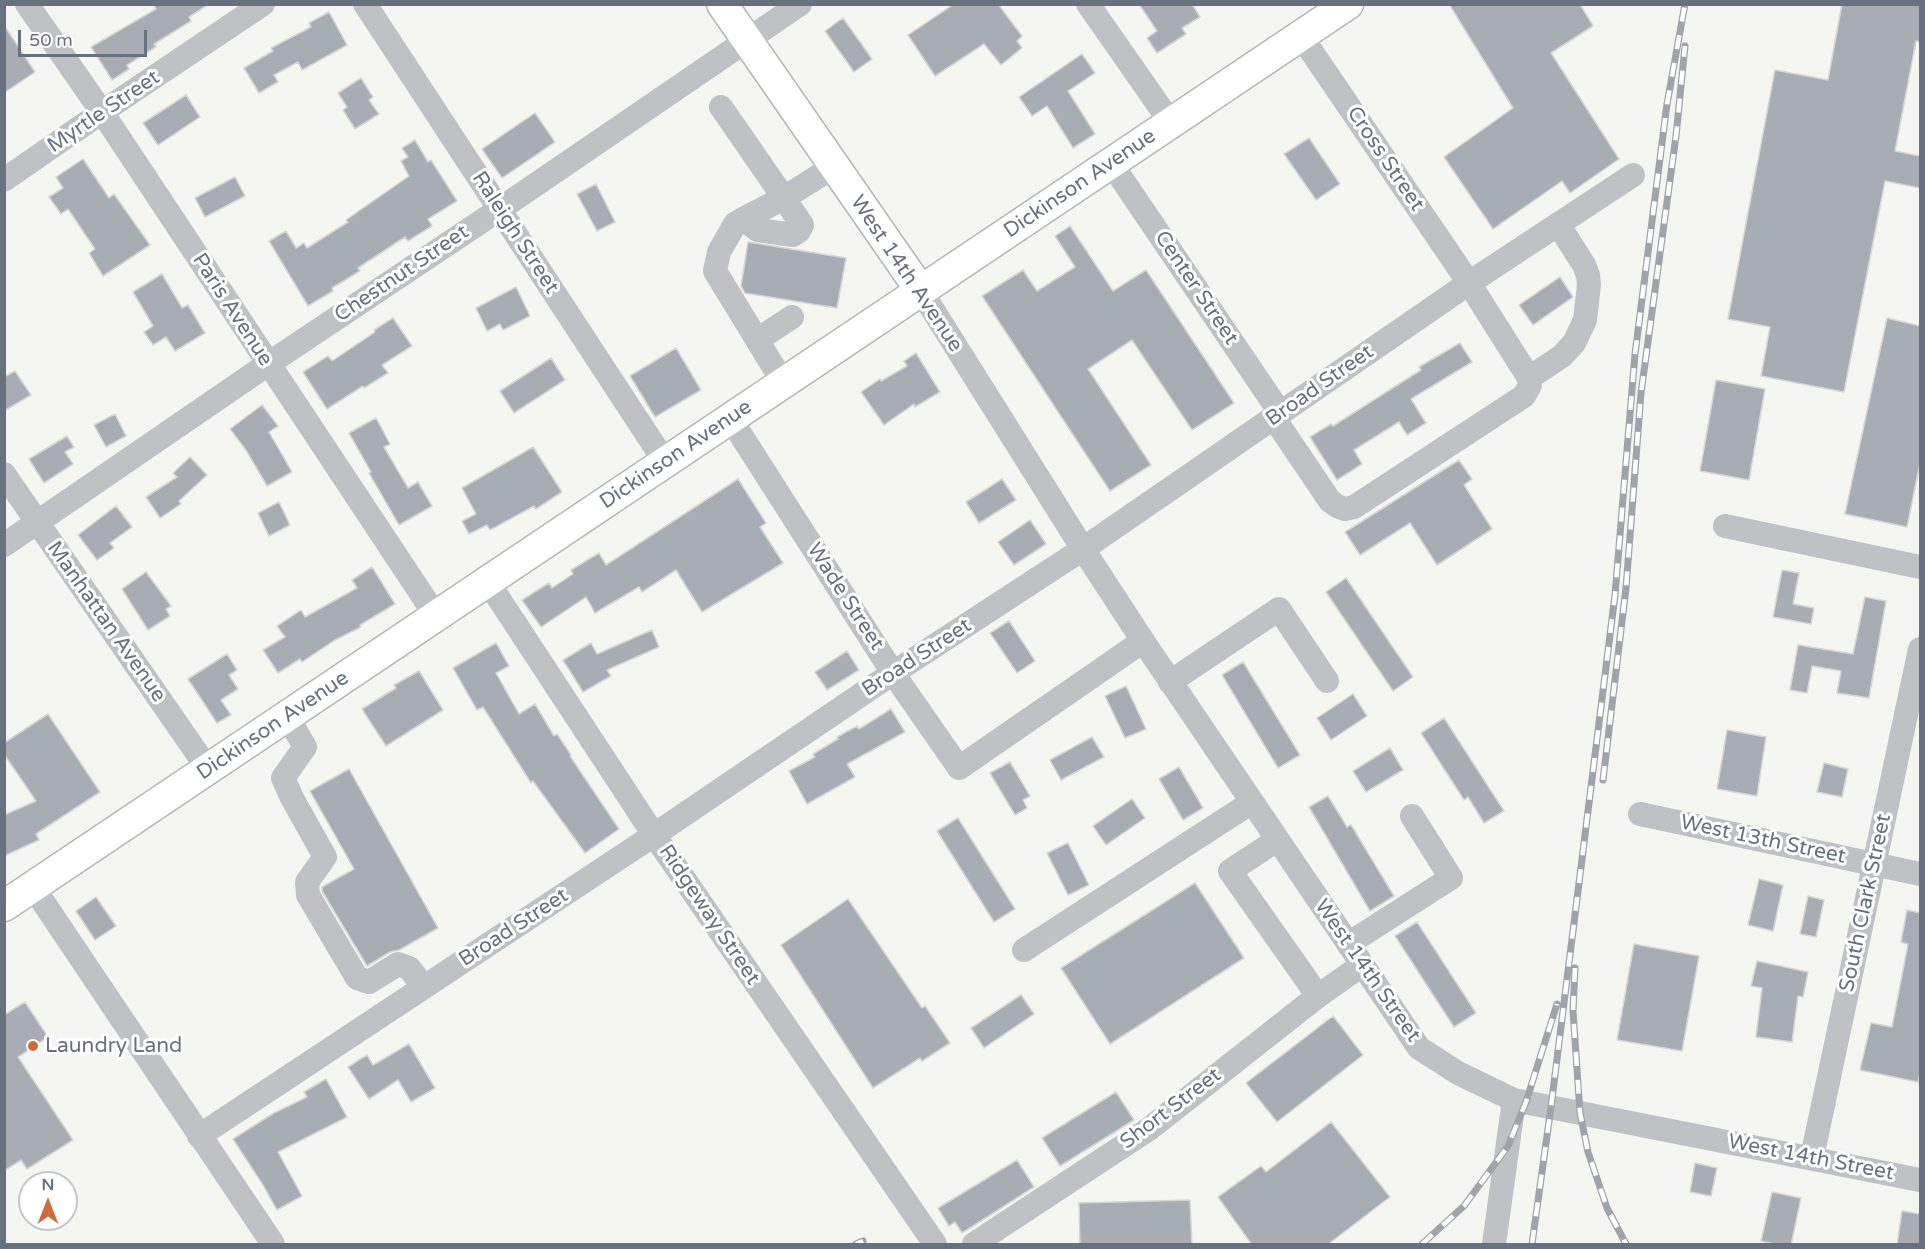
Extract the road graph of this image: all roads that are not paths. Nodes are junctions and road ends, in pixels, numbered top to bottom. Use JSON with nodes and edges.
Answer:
{"nodes":[{"id":1,"x":27,"y":4,"type":"edge"},
{"id":2,"x":263,"y":4,"type":"edge"},
{"id":3,"x":365,"y":4,"type":"edge"},
{"id":4,"x":722,"y":4,"type":"edge"},
{"id":5,"x":800,"y":4,"type":"edge"},
{"id":6,"x":1088,"y":4,"type":"edge"},
{"id":7,"x":1348,"y":4,"type":"edge"},
{"id":8,"x":1301,"y":36,"type":"junction"},
{"id":9,"x":746,"y":41,"type":"junction"},
{"id":10,"x":721,"y":107,"type":"dead end"},
{"id":11,"x":102,"y":112,"type":"junction"},
{"id":12,"x":1172,"y":123,"type":"junction"},
{"id":13,"x":1111,"y":163,"type":"junction"},
{"id":14,"x":833,"y":166,"type":"junction"},
{"id":15,"x":1633,"y":176,"type":"dead end"},
{"id":16,"x":4,"y":180,"type":"edge"},
{"id":17,"x":784,"y":198,"type":"junction"},
{"id":18,"x":500,"y":209,"type":"junction"},
{"id":19,"x":743,"y":219,"type":"junction"},
{"id":20,"x":1558,"y":224,"type":"junction"},
{"id":21,"x":1469,"y":282,"type":"junction"},
{"id":22,"x":921,"y":291,"type":"junction"},
{"id":23,"x":792,"y":317,"type":"dead end"},
{"id":24,"x":757,"y":340,"type":"junction"},
{"id":25,"x":268,"y":364,"type":"junction"},
{"id":26,"x":1529,"y":378,"type":"junction"},
{"id":27,"x":785,"y":382,"type":"junction"},
{"id":28,"x":1278,"y":416,"type":"junction"},
{"id":29,"x":730,"y":418,"type":"junction"},
{"id":30,"x":665,"y":462,"type":"junction"},
{"id":31,"x":4,"y":474,"type":"edge"},
{"id":32,"x":38,"y":523,"type":"junction"},
{"id":33,"x":1725,"y":526,"type":"dead end"},
{"id":34,"x":4,"y":545,"type":"edge"},
{"id":35,"x":1083,"y":549,"type":"junction"},
{"id":36,"x":1920,"y":567,"type":"edge"},
{"id":37,"x":488,"y":582,"type":"junction"},
{"id":38,"x":436,"y":616,"type":"junction"},
{"id":39,"x":1143,"y":641,"type":"junction"},
{"id":40,"x":1920,"y":649,"type":"edge"},
{"id":41,"x":893,"y":673,"type":"junction"},
{"id":42,"x":1327,"y":681,"type":"dead end"},
{"id":43,"x":1170,"y":682,"type":"junction"},
{"id":44,"x":287,"y":716,"type":"junction"},
{"id":45,"x":208,"y":769,"type":"junction"},
{"id":46,"x":1252,"y":802,"type":"junction"},
{"id":47,"x":1640,"y":814,"type":"dead end"},
{"id":48,"x":1412,"y":816,"type":"dead end"},
{"id":49,"x":654,"y":836,"type":"junction"},
{"id":50,"x":1277,"y":840,"type":"junction"},
{"id":51,"x":1875,"y":864,"type":"junction"},
{"id":52,"x":1920,"y":874,"type":"edge"},
{"id":53,"x":33,"y":887,"type":"junction"},
{"id":54,"x":4,"y":906,"type":"edge"},
{"id":55,"x":1348,"y":944,"type":"junction"},
{"id":56,"x":1024,"y":950,"type":"dead end"},
{"id":57,"x":1362,"y":965,"type":"junction"},
{"id":58,"x":424,"y":987,"type":"junction"},
{"id":59,"x":1318,"y":996,"type":"junction"},
{"id":60,"x":1514,"y":1100,"type":"junction"},
{"id":61,"x":199,"y":1136,"type":"junction"},
{"id":62,"x":1812,"y":1157,"type":"junction"},
{"id":63,"x":1920,"y":1180,"type":"edge"},
{"id":64,"x":273,"y":1245,"type":"edge"},
{"id":65,"x":935,"y":1245,"type":"edge"},
{"id":66,"x":974,"y":1245,"type":"edge"},
{"id":67,"x":1494,"y":1245,"type":"edge"}],
"edges":[{"from":1,"to":11,"type":"street","name":"Paris Avenue"},
{"from":2,"to":11,"type":"street","name":"Myrtle Street"},
{"from":3,"to":18,"type":"street","name":"Raleigh Street"},
{"from":4,"to":9,"type":"main road","name":"West 14th Avenue"},
{"from":5,"to":9,"type":"street","name":"Chestnut Street"},
{"from":6,"to":12,"type":"street"},
{"from":7,"to":8,"type":"main road","name":"Dickinson Avenue"},
{"from":8,"to":12,"type":"main road","name":"Dickinson Avenue"},
{"from":8,"to":21,"type":"street","name":"Cross Street"},
{"from":9,"to":14,"type":"main road","name":"West 14th Avenue"},
{"from":9,"to":18,"type":"street","name":"Chestnut Street"},
{"from":10,"to":17,"type":"street"},
{"from":11,"to":16,"type":"street","name":"Myrtle Street"},
{"from":11,"to":25,"type":"street","name":"Paris Avenue"},
{"from":12,"to":13,"type":"main road","name":"Dickinson Avenue"},
{"from":13,"to":22,"type":"main road","name":"Dickinson Avenue"},
{"from":13,"to":28,"type":"street","name":"Center Street"},
{"from":14,"to":17,"type":"street"},
{"from":14,"to":22,"type":"main road","name":"West 14th Avenue"},
{"from":15,"to":20,"type":"street","name":"Broad Street"},
{"from":17,"to":19,"type":"street"},
{"from":17,"to":19,"type":"street"},
{"from":18,"to":25,"type":"street","name":"Chestnut Street"},
{"from":18,"to":30,"type":"street","name":"Raleigh Street"},
{"from":19,"to":24,"type":"street"},
{"from":20,"to":21,"type":"street","name":"Broad Street"},
{"from":20,"to":26,"type":"street"},
{"from":21,"to":26,"type":"street","name":"Cross Street"},
{"from":21,"to":28,"type":"street","name":"Broad Street"},
{"from":22,"to":27,"type":"main road","name":"Dickinson Avenue"},
{"from":22,"to":35,"type":"street","name":"West 14th Avenue"},
{"from":23,"to":24,"type":"street"},
{"from":24,"to":27,"type":"street"},
{"from":25,"to":32,"type":"street","name":"Chestnut Street"},
{"from":25,"to":38,"type":"street","name":"Paris Avenue"},
{"from":26,"to":28,"type":"street","name":"Center Street"},
{"from":27,"to":29,"type":"main road","name":"Dickinson Avenue"},
{"from":28,"to":35,"type":"street","name":"Broad Street"},
{"from":29,"to":30,"type":"main road","name":"Dickinson Avenue"},
{"from":29,"to":41,"type":"street","name":"Wade Street"},
{"from":30,"to":37,"type":"main road","name":"Dickinson Avenue"},
{"from":31,"to":32,"type":"street","name":"Manhattan Avenue"},
{"from":32,"to":34,"type":"street","name":"Chestnut Street"},
{"from":32,"to":45,"type":"street","name":"Manhattan Avenue"},
{"from":33,"to":36,"type":"street"},
{"from":35,"to":39,"type":"street","name":"West 14th Street"},
{"from":35,"to":41,"type":"street","name":"Broad Street"},
{"from":37,"to":38,"type":"main road","name":"Dickinson Avenue"},
{"from":37,"to":49,"type":"street","name":"Ridgeway Street"},
{"from":38,"to":44,"type":"main road","name":"Dickinson Avenue"},
{"from":39,"to":41,"type":"street","name":"Wade Street"},
{"from":39,"to":43,"type":"street","name":"West 14th Street"},
{"from":40,"to":51,"type":"street","name":"South Clark Street"},
{"from":41,"to":49,"type":"street","name":"Broad Street"},
{"from":42,"to":43,"type":"street"},
{"from":43,"to":46,"type":"street","name":"West 14th Street"},
{"from":44,"to":45,"type":"main road","name":"Dickinson Avenue"},
{"from":44,"to":58,"type":"street"},
{"from":45,"to":53,"type":"main road","name":"Dickinson Avenue"},
{"from":46,"to":50,"type":"street","name":"West 14th Street"},
{"from":46,"to":56,"type":"street"},
{"from":47,"to":51,"type":"street","name":"West 13th Street"},
{"from":48,"to":55,"type":"street"},
{"from":49,"to":58,"type":"street","name":"Broad Street"},
{"from":49,"to":65,"type":"street","name":"Ridgeway Street"},
{"from":50,"to":55,"type":"street","name":"West 14th Street"},
{"from":50,"to":59,"type":"street"},
{"from":51,"to":52,"type":"street","name":"West 13th Street"},
{"from":51,"to":62,"type":"street","name":"South Clark Street"},
{"from":53,"to":54,"type":"main road","name":"Dickinson Avenue"},
{"from":53,"to":61,"type":"street"},
{"from":55,"to":57,"type":"street","name":"West 14th Street"},
{"from":57,"to":59,"type":"street","name":"Short Street"},
{"from":57,"to":60,"type":"street","name":"West 14th Street"},
{"from":58,"to":61,"type":"street","name":"Broad Street"},
{"from":59,"to":66,"type":"street","name":"Short Street"},
{"from":60,"to":62,"type":"street","name":"West 14th Street"},
{"from":60,"to":67,"type":"street"},
{"from":61,"to":64,"type":"street"},
{"from":62,"to":63,"type":"street","name":"West 14th Street"}]}
